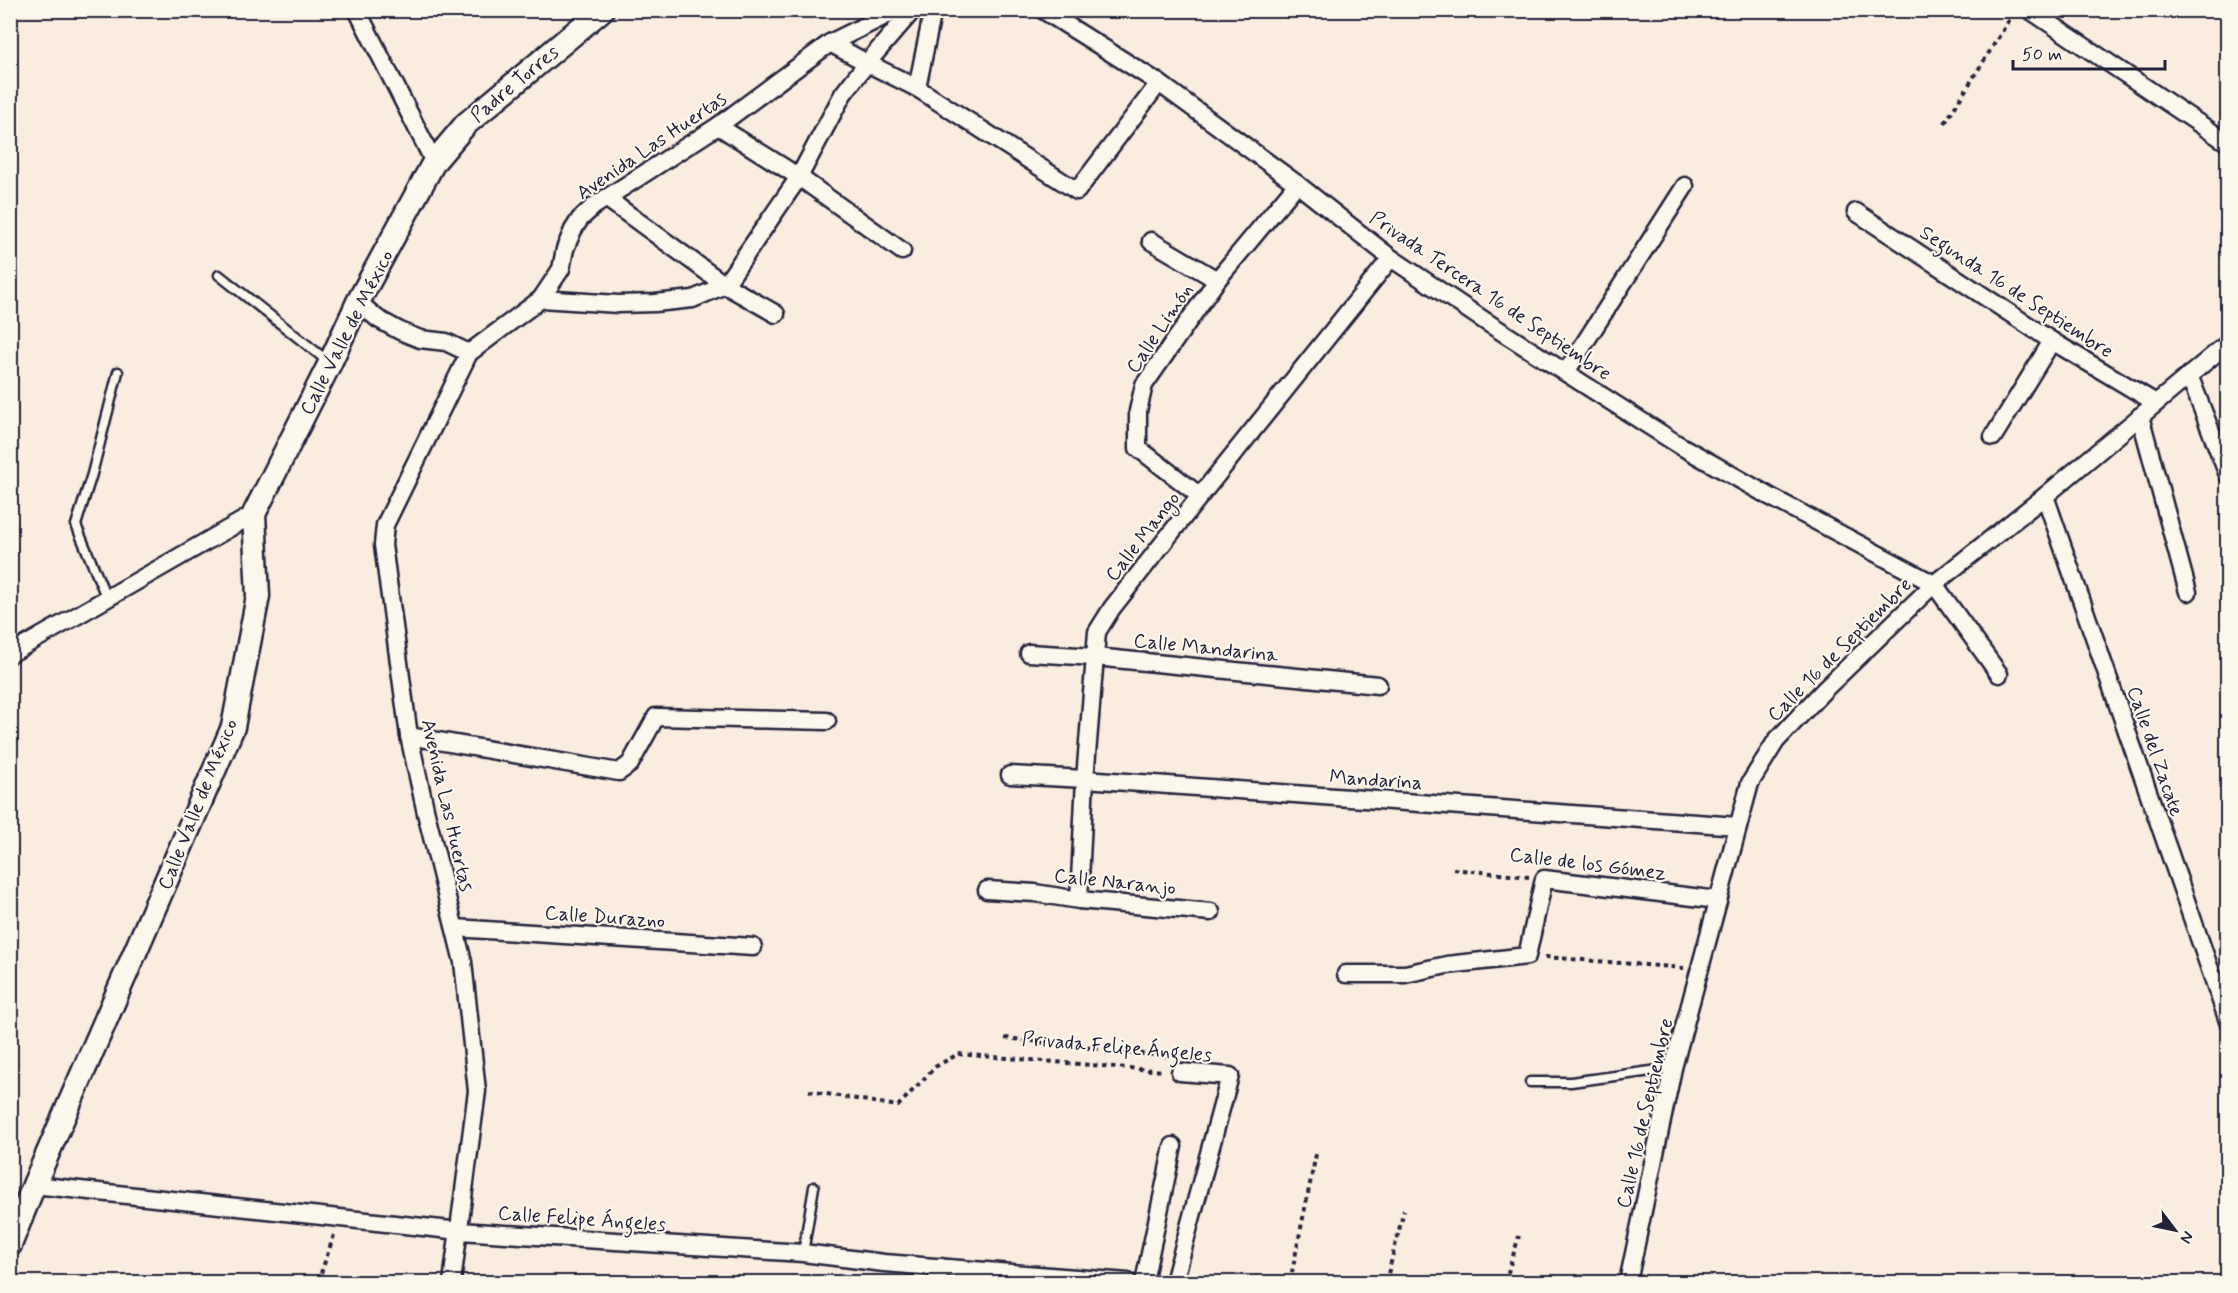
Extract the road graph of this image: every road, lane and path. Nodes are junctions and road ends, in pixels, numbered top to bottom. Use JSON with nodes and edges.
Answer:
{"nodes":[{"id":1,"x":357,"y":10,"type":"edge"},
{"id":2,"x":602,"y":10,"type":"edge"},
{"id":3,"x":897,"y":10,"type":"edge"},
{"id":4,"x":913,"y":10,"type":"edge"},
{"id":5,"x":933,"y":10,"type":"edge"},
{"id":6,"x":1043,"y":10,"type":"edge"},
{"id":7,"x":2015,"y":10,"type":"edge"},
{"id":8,"x":2031,"y":10,"type":"edge"},
{"id":9,"x":830,"y":42,"type":"junction"},
{"id":10,"x":867,"y":63,"type":"junction"},
{"id":11,"x":1159,"y":83,"type":"junction"},
{"id":12,"x":917,"y":88,"type":"junction"},
{"id":13,"x":1945,"y":123,"type":"dead end"},
{"id":14,"x":718,"y":126,"type":"junction"},
{"id":15,"x":2228,"y":143,"type":"edge"},
{"id":16,"x":434,"y":162,"type":"junction"},
{"id":17,"x":799,"y":177,"type":"junction"},
{"id":18,"x":1297,"y":184,"type":"junction"},
{"id":19,"x":1685,"y":186,"type":"dead end"},
{"id":20,"x":606,"y":198,"type":"junction"},
{"id":21,"x":1856,"y":212,"type":"dead end"},
{"id":22,"x":1151,"y":241,"type":"dead end"},
{"id":23,"x":902,"y":251,"type":"dead end"},
{"id":24,"x":1391,"y":258,"type":"junction"},
{"id":25,"x":219,"y":275,"type":"dead end"},
{"id":26,"x":1217,"y":280,"type":"junction"},
{"id":27,"x":725,"y":285,"type":"junction"},
{"id":28,"x":541,"y":299,"type":"junction"},
{"id":29,"x":358,"y":302,"type":"junction"},
{"id":30,"x":776,"y":314,"type":"dead end"},
{"id":31,"x":2052,"y":341,"type":"junction"},
{"id":32,"x":2228,"y":343,"type":"edge"},
{"id":33,"x":469,"y":353,"type":"junction"},
{"id":34,"x":330,"y":363,"type":"junction"},
{"id":35,"x":117,"y":372,"type":"dead end"},
{"id":36,"x":1566,"y":372,"type":"junction"},
{"id":37,"x":2189,"y":375,"type":"junction"},
{"id":38,"x":2156,"y":403,"type":"junction"},
{"id":39,"x":2140,"y":416,"type":"junction"},
{"id":40,"x":1993,"y":437,"type":"dead end"},
{"id":41,"x":2228,"y":475,"type":"edge"},
{"id":42,"x":1200,"y":496,"type":"junction"},
{"id":43,"x":2045,"y":496,"type":"junction"},
{"id":44,"x":254,"y":514,"type":"junction"},
{"id":45,"x":1934,"y":584,"type":"junction"},
{"id":46,"x":2188,"y":592,"type":"dead end"},
{"id":47,"x":106,"y":599,"type":"junction"},
{"id":48,"x":1029,"y":653,"type":"dead end"},
{"id":49,"x":10,"y":654,"type":"edge"},
{"id":50,"x":1095,"y":657,"type":"junction"},
{"id":51,"x":1999,"y":674,"type":"dead end"},
{"id":52,"x":1378,"y":686,"type":"dead end"},
{"id":53,"x":827,"y":721,"type":"dead end"},
{"id":54,"x":409,"y":736,"type":"junction"},
{"id":55,"x":1010,"y":775,"type":"dead end"},
{"id":56,"x":1085,"y":779,"type":"junction"},
{"id":57,"x":1738,"y":826,"type":"junction"},
{"id":58,"x":1453,"y":868,"type":"dead end"},
{"id":59,"x":1544,"y":879,"type":"junction"},
{"id":60,"x":987,"y":890,"type":"dead end"},
{"id":61,"x":1079,"y":900,"type":"junction"},
{"id":62,"x":1718,"y":900,"type":"junction"},
{"id":63,"x":1211,"y":912,"type":"dead end"},
{"id":64,"x":455,"y":928,"type":"junction"},
{"id":65,"x":753,"y":947,"type":"dead end"},
{"id":66,"x":1527,"y":956,"type":"junction"},
{"id":67,"x":1700,"y":970,"type":"junction"},
{"id":68,"x":1346,"y":974,"type":"dead end"},
{"id":69,"x":2228,"y":1021,"type":"edge"},
{"id":70,"x":1005,"y":1038,"type":"dead end"},
{"id":71,"x":1673,"y":1068,"type":"junction"},
{"id":72,"x":1180,"y":1072,"type":"junction"},
{"id":73,"x":1530,"y":1082,"type":"dead end"},
{"id":74,"x":809,"y":1091,"type":"dead end"},
{"id":75,"x":1173,"y":1146,"type":"dead end"},
{"id":76,"x":1316,"y":1154,"type":"dead end"},
{"id":77,"x":34,"y":1185,"type":"junction"},
{"id":78,"x":814,"y":1187,"type":"dead end"},
{"id":79,"x":1404,"y":1210,"type":"dead end"},
{"id":80,"x":340,"y":1217,"type":"junction"},
{"id":81,"x":16,"y":1219,"type":"edge"},
{"id":82,"x":460,"y":1231,"type":"junction"},
{"id":83,"x":1519,"y":1236,"type":"dead end"},
{"id":84,"x":10,"y":1245,"type":"edge"},
{"id":85,"x":803,"y":1253,"type":"junction"},
{"id":86,"x":938,"y":1275,"type":"edge"},
{"id":87,"x":318,"y":1282,"type":"edge"},
{"id":88,"x":452,"y":1282,"type":"edge"},
{"id":89,"x":1099,"y":1282,"type":"edge"},
{"id":90,"x":1128,"y":1282,"type":"edge"},
{"id":91,"x":1144,"y":1282,"type":"edge"},
{"id":92,"x":1174,"y":1282,"type":"edge"},
{"id":93,"x":1290,"y":1282,"type":"edge"},
{"id":94,"x":1386,"y":1282,"type":"edge"},
{"id":95,"x":1505,"y":1282,"type":"edge"},
{"id":96,"x":1628,"y":1282,"type":"edge"}],
"edges":[{"from":1,"to":16,"type":"street"},
{"from":2,"to":16,"type":"street","name":"Padre Torres"},
{"from":3,"to":9,"type":"street","name":"Avenida Las Huertas"},
{"from":4,"to":10,"type":"street"},
{"from":5,"to":12,"type":"street"},
{"from":6,"to":11,"type":"street","name":"Privada Tercera 16 de Septiembre"},
{"from":7,"to":13,"type":"path"},
{"from":8,"to":15,"type":"street"},
{"from":9,"to":10,"type":"street"},
{"from":9,"to":14,"type":"street","name":"Avenida Las Huertas"},
{"from":10,"to":12,"type":"street"},
{"from":10,"to":17,"type":"street"},
{"from":11,"to":12,"type":"street"},
{"from":11,"to":18,"type":"street","name":"Privada Tercera 16 de Septiembre"},
{"from":14,"to":17,"type":"street"},
{"from":14,"to":20,"type":"street","name":"Avenida Las Huertas"},
{"from":16,"to":29,"type":"street","name":"Calle Valle de México"},
{"from":17,"to":23,"type":"street"},
{"from":17,"to":27,"type":"street"},
{"from":18,"to":24,"type":"street","name":"Privada Tercera 16 de Septiembre"},
{"from":18,"to":26,"type":"street","name":"Calle Limón"},
{"from":19,"to":36,"type":"street"},
{"from":20,"to":27,"type":"street"},
{"from":20,"to":28,"type":"street","name":"Avenida Las Huertas"},
{"from":21,"to":31,"type":"street","name":"Segunda 16 de Septiembre"},
{"from":22,"to":26,"type":"street"},
{"from":24,"to":36,"type":"street","name":"Privada Tercera 16 de Septiembre"},
{"from":24,"to":42,"type":"street","name":"Calle Mango"},
{"from":25,"to":34,"type":"lane"},
{"from":26,"to":42,"type":"street","name":"Calle Limón"},
{"from":27,"to":28,"type":"street"},
{"from":27,"to":30,"type":"street"},
{"from":28,"to":33,"type":"street","name":"Avenida Las Huertas"},
{"from":29,"to":33,"type":"street"},
{"from":29,"to":34,"type":"street","name":"Calle Valle de México"},
{"from":31,"to":38,"type":"street","name":"Segunda 16 de Septiembre"},
{"from":31,"to":40,"type":"street"},
{"from":32,"to":37,"type":"street","name":"Calle 16 de Septiembre"},
{"from":33,"to":54,"type":"street","name":"Avenida Las Huertas"},
{"from":34,"to":44,"type":"street","name":"Calle Valle de México"},
{"from":35,"to":47,"type":"lane"},
{"from":36,"to":45,"type":"street","name":"Privada Tercera 16 de Septiembre"},
{"from":37,"to":38,"type":"street","name":"Calle 16 de Septiembre"},
{"from":37,"to":41,"type":"street"},
{"from":38,"to":39,"type":"street","name":"Calle 16 de Septiembre"},
{"from":39,"to":43,"type":"street","name":"Calle 16 de Septiembre"},
{"from":39,"to":46,"type":"street"},
{"from":42,"to":50,"type":"street","name":"Calle Mango"},
{"from":43,"to":45,"type":"street","name":"Calle 16 de Septiembre"},
{"from":43,"to":69,"type":"street","name":"Calle del Zacate"},
{"from":44,"to":47,"type":"street"},
{"from":44,"to":77,"type":"street","name":"Calle Valle de México"},
{"from":45,"to":51,"type":"street"},
{"from":45,"to":57,"type":"street","name":"Calle 16 de Septiembre"},
{"from":47,"to":49,"type":"street"},
{"from":48,"to":50,"type":"street","name":"Calle Mandarina"},
{"from":50,"to":52,"type":"street","name":"Calle Mandarina"},
{"from":50,"to":56,"type":"street","name":"Calle Mango"},
{"from":53,"to":54,"type":"street"},
{"from":54,"to":64,"type":"street","name":"Avenida Las Huertas"},
{"from":55,"to":56,"type":"street","name":"Mandarina"},
{"from":56,"to":57,"type":"street","name":"Mandarina"},
{"from":56,"to":61,"type":"street","name":"Calle Mango"},
{"from":57,"to":62,"type":"street","name":"Calle 16 de Septiembre"},
{"from":58,"to":59,"type":"path","name":"Calle de los Gómez"},
{"from":59,"to":62,"type":"street","name":"Calle de los Gómez"},
{"from":59,"to":66,"type":"street"},
{"from":60,"to":61,"type":"street","name":"Calle Naranjo"},
{"from":61,"to":63,"type":"street","name":"Calle Naranjo"},
{"from":62,"to":67,"type":"street","name":"Calle 16 de Septiembre"},
{"from":64,"to":65,"type":"street","name":"Calle Durazno"},
{"from":64,"to":82,"type":"street","name":"Avenida Las Huertas"},
{"from":66,"to":67,"type":"path"},
{"from":66,"to":68,"type":"street"},
{"from":67,"to":71,"type":"street","name":"Calle 16 de Septiembre"},
{"from":70,"to":72,"type":"path"},
{"from":71,"to":73,"type":"lane"},
{"from":71,"to":96,"type":"street","name":"Calle 16 de Septiembre"},
{"from":72,"to":74,"type":"path","name":"Privada Felipe Ángeles"},
{"from":72,"to":92,"type":"street","name":"Privada Felipe Ángeles"},
{"from":75,"to":91,"type":"street"},
{"from":76,"to":93,"type":"path"},
{"from":77,"to":80,"type":"street","name":"Calle Felipe Ángeles"},
{"from":77,"to":81,"type":"street","name":"Calle Valle de México"},
{"from":78,"to":85,"type":"lane"},
{"from":79,"to":94,"type":"path"},
{"from":80,"to":82,"type":"street","name":"Calle Felipe Ángeles"},
{"from":80,"to":87,"type":"path"},
{"from":81,"to":84,"type":"street","name":"Calle Valle de México"},
{"from":82,"to":85,"type":"street","name":"Calle Felipe Ángeles"},
{"from":82,"to":88,"type":"street","name":"Avenida Las Huertas"},
{"from":83,"to":95,"type":"path"},
{"from":85,"to":86,"type":"street","name":"Calle Felipe Ángeles"},
{"from":86,"to":89,"type":"street","name":"Calle Felipe Ángeles"},
{"from":89,"to":90,"type":"street","name":"Calle Felipe Ángeles"}]}
